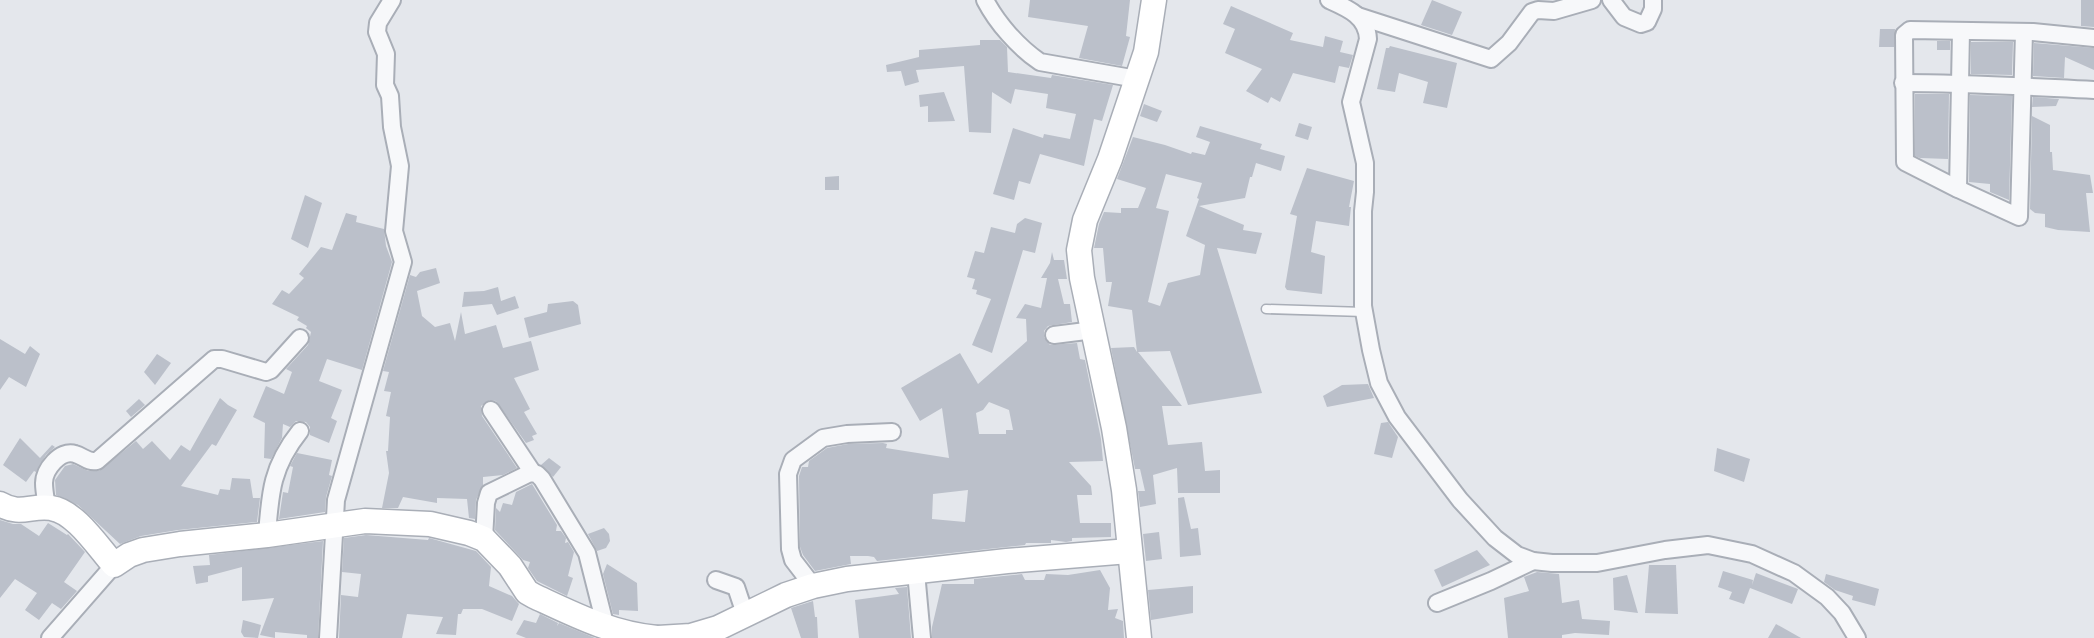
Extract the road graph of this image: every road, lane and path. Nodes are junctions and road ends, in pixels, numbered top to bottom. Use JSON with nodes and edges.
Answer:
{"nodes":[{"id":1,"x":392,"y":0,"type":"edge"},
{"id":2,"x":986,"y":0,"type":"edge"},
{"id":3,"x":1154,"y":0,"type":"edge"},
{"id":4,"x":1329,"y":0,"type":"edge"},
{"id":5,"x":1592,"y":0,"type":"edge"},
{"id":6,"x":1611,"y":0,"type":"edge"},
{"id":7,"x":1651,"y":10,"type":"edge"},
{"id":8,"x":1358,"y":16,"type":"junction"},
{"id":9,"x":1961,"y":31,"type":"junction"},
{"id":10,"x":2024,"y":32,"type":"junction"},
{"id":11,"x":2094,"y":38,"type":"edge"},
{"id":12,"x":1137,"y":79,"type":"junction"},
{"id":13,"x":1903,"y":83,"type":"junction"},
{"id":14,"x":1960,"y":83,"type":"junction"},
{"id":15,"x":2023,"y":88,"type":"junction"},
{"id":16,"x":2094,"y":90,"type":"edge"},
{"id":17,"x":1958,"y":189,"type":"junction"},
{"id":18,"x":1266,"y":309,"type":"dead end"},
{"id":19,"x":1364,"y":312,"type":"junction"},
{"id":20,"x":1094,"y":330,"type":"junction"},
{"id":21,"x":1054,"y":335,"type":"dead end"},
{"id":22,"x":300,"y":338,"type":"dead end"},
{"id":23,"x":491,"y":410,"type":"dead end"},
{"id":24,"x":300,"y":431,"type":"dead end"},
{"id":25,"x":892,"y":432,"type":"dead end"},
{"id":26,"x":533,"y":473,"type":"junction"},
{"id":27,"x":0,"y":504,"type":"edge"},
{"id":28,"x":47,"y":507,"type":"junction"},
{"id":29,"x":335,"y":524,"type":"junction"},
{"id":30,"x":267,"y":535,"type":"junction"},
{"id":31,"x":484,"y":539,"type":"junction"},
{"id":32,"x":1129,"y":551,"type":"junction"},
{"id":33,"x":1533,"y":561,"type":"junction"},
{"id":34,"x":114,"y":565,"type":"junction"},
{"id":35,"x":916,"y":572,"type":"junction"},
{"id":36,"x":716,"y":580,"type":"dead end"},
{"id":37,"x":813,"y":586,"type":"junction"},
{"id":38,"x":1437,"y":603,"type":"dead end"},
{"id":39,"x":745,"y":614,"type":"junction"},
{"id":40,"x":606,"y":628,"type":"junction"},
{"id":41,"x":50,"y":638,"type":"edge"},
{"id":42,"x":327,"y":638,"type":"edge"},
{"id":43,"x":658,"y":638,"type":"edge"},
{"id":44,"x":922,"y":638,"type":"edge"},
{"id":45,"x":1138,"y":638,"type":"edge"},
{"id":46,"x":1857,"y":638,"type":"edge"}],
"edges":[{"from":1,"to":29,"type":"street"},
{"from":2,"to":12,"type":"street"},
{"from":3,"to":12,"type":"street"},
{"from":4,"to":8,"type":"street"},
{"from":5,"to":8,"type":"street"},
{"from":6,"to":7,"type":"street"},
{"from":8,"to":19,"type":"street"},
{"from":9,"to":10,"type":"street"},
{"from":9,"to":13,"type":"street"},
{"from":9,"to":14,"type":"street"},
{"from":10,"to":11,"type":"street"},
{"from":10,"to":15,"type":"street"},
{"from":12,"to":20,"type":"street"},
{"from":13,"to":14,"type":"street"},
{"from":13,"to":17,"type":"street"},
{"from":14,"to":15,"type":"street"},
{"from":14,"to":17,"type":"street"},
{"from":15,"to":16,"type":"street"},
{"from":15,"to":17,"type":"street"},
{"from":18,"to":19,"type":"lane"},
{"from":19,"to":33,"type":"street"},
{"from":20,"to":21,"type":"street"},
{"from":20,"to":32,"type":"street"},
{"from":22,"to":28,"type":"street"},
{"from":23,"to":26,"type":"street"},
{"from":24,"to":30,"type":"street"},
{"from":25,"to":37,"type":"street"},
{"from":26,"to":31,"type":"street"},
{"from":26,"to":40,"type":"street"},
{"from":27,"to":28,"type":"street"},
{"from":28,"to":34,"type":"street"},
{"from":29,"to":30,"type":"street"},
{"from":29,"to":31,"type":"street"},
{"from":29,"to":42,"type":"street"},
{"from":30,"to":34,"type":"street"},
{"from":31,"to":40,"type":"street"},
{"from":32,"to":35,"type":"street"},
{"from":32,"to":45,"type":"street"},
{"from":33,"to":38,"type":"street"},
{"from":33,"to":46,"type":"street"},
{"from":34,"to":41,"type":"street"},
{"from":35,"to":37,"type":"street"},
{"from":35,"to":44,"type":"street"},
{"from":36,"to":39,"type":"street"},
{"from":37,"to":39,"type":"street"},
{"from":39,"to":43,"type":"street"},
{"from":40,"to":43,"type":"street"}]}
